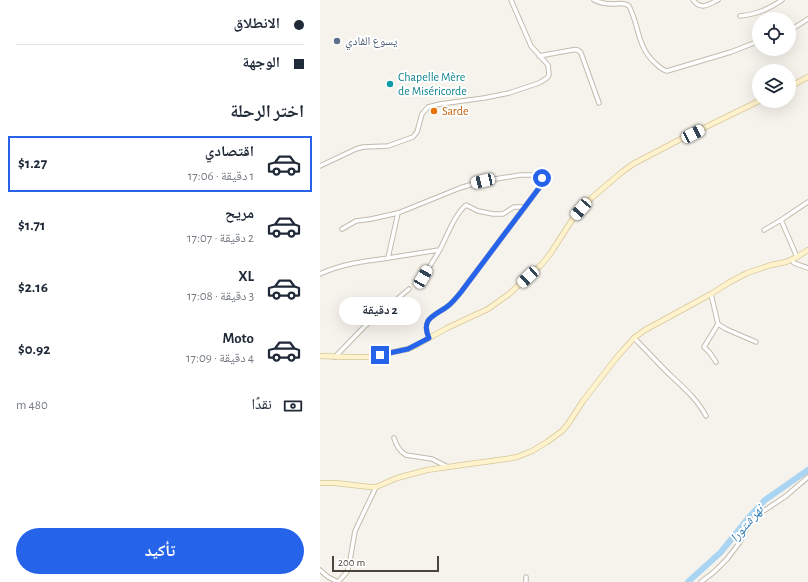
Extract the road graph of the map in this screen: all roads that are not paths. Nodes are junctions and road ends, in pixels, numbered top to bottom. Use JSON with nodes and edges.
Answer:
{"nodes":[{"id":1,"x":511,"y":0,"type":"edge"},
{"id":2,"x":594,"y":0,"type":"edge"},
{"id":3,"x":693,"y":0,"type":"edge"},
{"id":4,"x":718,"y":0,"type":"edge"},
{"id":5,"x":782,"y":0,"type":"edge"},
{"id":6,"x":740,"y":16,"type":"dead end"},
{"id":7,"x":808,"y":20,"type":"edge"},
{"id":8,"x":796,"y":27,"type":"edge"},
{"id":9,"x":752,"y":44,"type":"edge"},
{"id":10,"x":539,"y":56,"type":"junction"},
{"id":11,"x":808,"y":78,"type":"edge"},
{"id":12,"x":796,"y":84,"type":"edge"},
{"id":13,"x":599,"y":103,"type":"dead end"},
{"id":14,"x":752,"y":104,"type":"edge"},
{"id":15,"x":320,"y":166,"type":"edge"},
{"id":16,"x":808,"y":202,"type":"edge"},
{"id":17,"x":525,"y":207,"type":"junction"},
{"id":18,"x":398,"y":213,"type":"junction"},
{"id":19,"x":781,"y":220,"type":"junction"},
{"id":20,"x":342,"y":229,"type":"dead end"},
{"id":21,"x":764,"y":230,"type":"dead end"},
{"id":22,"x":439,"y":250,"type":"junction"},
{"id":23,"x":808,"y":250,"type":"edge"},
{"id":24,"x":797,"y":257,"type":"junction"},
{"id":25,"x":388,"y":258,"type":"junction"},
{"id":26,"x":792,"y":260,"type":"junction"},
{"id":27,"x":808,"y":268,"type":"edge"},
{"id":28,"x":320,"y":274,"type":"edge"},
{"id":29,"x":423,"y":277,"type":"dead end"},
{"id":30,"x":409,"y":289,"type":"dead end"},
{"id":31,"x":711,"y":294,"type":"junction"},
{"id":32,"x":718,"y":324,"type":"junction"},
{"id":33,"x":429,"y":338,"type":"junction"},
{"id":34,"x":634,"y":338,"type":"junction"},
{"id":35,"x":756,"y":342,"type":"dead end"},
{"id":36,"x":320,"y":356,"type":"edge"},
{"id":37,"x":335,"y":357,"type":"junction"},
{"id":38,"x":716,"y":362,"type":"dead end"},
{"id":39,"x":706,"y":416,"type":"dead end"},
{"id":40,"x":394,"y":438,"type":"dead end"},
{"id":41,"x":448,"y":467,"type":"junction"},
{"id":42,"x":808,"y":477,"type":"edge"},
{"id":43,"x":320,"y":483,"type":"edge"},
{"id":44,"x":376,"y":487,"type":"junction"},
{"id":45,"x":320,"y":570,"type":"edge"},
{"id":46,"x":338,"y":582,"type":"edge"},
{"id":47,"x":701,"y":582,"type":"edge"}],
"edges":[{"from":1,"to":10,"type":"street"},
{"from":2,"to":9,"type":"street"},
{"from":3,"to":4,"type":"street"},
{"from":5,"to":6,"type":"street"},
{"from":7,"to":8,"type":"street"},
{"from":10,"to":13,"type":"street"},
{"from":10,"to":15,"type":"street"},
{"from":11,"to":12,"type":"street"},
{"from":14,"to":33,"type":"street"},
{"from":16,"to":19,"type":"street"},
{"from":17,"to":18,"type":"street"},
{"from":17,"to":22,"type":"street"},
{"from":17,"to":33,"type":"street"},
{"from":18,"to":20,"type":"street"},
{"from":18,"to":25,"type":"street"},
{"from":19,"to":21,"type":"street"},
{"from":19,"to":24,"type":"street"},
{"from":22,"to":25,"type":"street"},
{"from":22,"to":29,"type":"street"},
{"from":23,"to":24,"type":"street"},
{"from":24,"to":26,"type":"street"},
{"from":25,"to":28,"type":"street"},
{"from":26,"to":27,"type":"street"},
{"from":26,"to":31,"type":"street"},
{"from":30,"to":37,"type":"street"},
{"from":31,"to":32,"type":"street"},
{"from":31,"to":34,"type":"street"},
{"from":32,"to":35,"type":"street"},
{"from":32,"to":38,"type":"street"},
{"from":33,"to":37,"type":"street"},
{"from":34,"to":39,"type":"street"},
{"from":34,"to":41,"type":"street"},
{"from":36,"to":37,"type":"street"},
{"from":40,"to":41,"type":"street"},
{"from":41,"to":44,"type":"street"},
{"from":42,"to":47,"type":"street"},
{"from":43,"to":44,"type":"street"},
{"from":44,"to":46,"type":"street"},
{"from":45,"to":46,"type":"street"}]}
